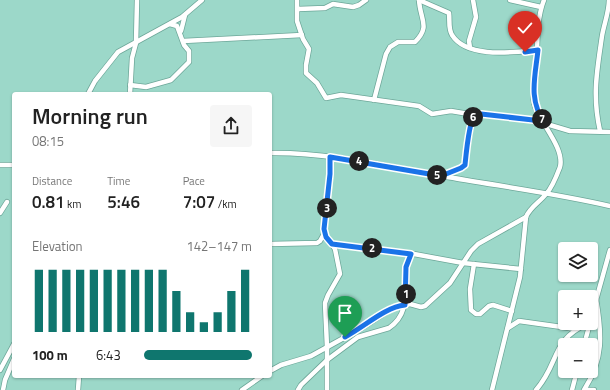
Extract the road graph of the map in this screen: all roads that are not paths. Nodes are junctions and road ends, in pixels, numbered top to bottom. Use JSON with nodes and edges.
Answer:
{"nodes":[{"id":1,"x":137,"y":0,"type":"edge"},
{"id":2,"x":202,"y":0,"type":"edge"},
{"id":3,"x":297,"y":0,"type":"edge"},
{"id":4,"x":366,"y":0,"type":"edge"},
{"id":5,"x":419,"y":0,"type":"edge"},
{"id":6,"x":474,"y":0,"type":"edge"},
{"id":7,"x":510,"y":0,"type":"edge"},
{"id":8,"x":544,"y":0,"type":"edge"},
{"id":9,"x":608,"y":0,"type":"edge"},
{"id":10,"x":541,"y":7,"type":"junction"},
{"id":11,"x":298,"y":9,"type":"junction"},
{"id":12,"x":185,"y":15,"type":"junction"},
{"id":13,"x":170,"y":24,"type":"junction"},
{"id":14,"x":181,"y":34,"type":"junction"},
{"id":15,"x":302,"y":35,"type":"junction"},
{"id":16,"x":183,"y":41,"type":"junction"},
{"id":17,"x":136,"y":43,"type":"junction"},
{"id":18,"x":470,"y":48,"type":"junction"},
{"id":19,"x":538,"y":50,"type":"junction"},
{"id":20,"x":130,"y":85,"type":"junction"},
{"id":21,"x":89,"y":92,"type":"edge"},
{"id":22,"x":130,"y":92,"type":"edge"},
{"id":23,"x":374,"y":100,"type":"junction"},
{"id":24,"x":475,"y":114,"type":"junction"},
{"id":25,"x":545,"y":124,"type":"junction"},
{"id":26,"x":600,"y":130,"type":"junction"},
{"id":27,"x":610,"y":132,"type":"edge"},
{"id":28,"x":272,"y":153,"type":"edge"},
{"id":29,"x":330,"y":157,"type":"junction"},
{"id":30,"x":0,"y":165,"type":"edge"},
{"id":31,"x":12,"y":165,"type":"edge"},
{"id":32,"x":441,"y":176,"type":"junction"},
{"id":33,"x":547,"y":194,"type":"junction"},
{"id":34,"x":7,"y":202,"type":"dead end"},
{"id":35,"x":610,"y":206,"type":"edge"},
{"id":36,"x":0,"y":213,"type":"edge"},
{"id":37,"x":526,"y":217,"type":"junction"},
{"id":38,"x":324,"y":234,"type":"junction"},
{"id":39,"x":272,"y":244,"type":"edge"},
{"id":40,"x":332,"y":244,"type":"junction"},
{"id":41,"x":610,"y":250,"type":"edge"},
{"id":42,"x":411,"y":254,"type":"junction"},
{"id":43,"x":463,"y":263,"type":"junction"},
{"id":44,"x":474,"y":264,"type":"junction"},
{"id":45,"x":521,"y":269,"type":"junction"},
{"id":46,"x":598,"y":292,"type":"edge"},
{"id":47,"x":405,"y":305,"type":"junction"},
{"id":48,"x":512,"y":311,"type":"junction"},
{"id":49,"x":598,"y":312,"type":"edge"},
{"id":50,"x":558,"y":326,"type":"edge"},
{"id":51,"x":508,"y":328,"type":"junction"},
{"id":52,"x":575,"y":330,"type":"edge"},
{"id":53,"x":327,"y":347,"type":"junction"},
{"id":54,"x":12,"y":348,"type":"edge"},
{"id":55,"x":327,"y":360,"type":"junction"},
{"id":56,"x":12,"y":363,"type":"edge"},
{"id":57,"x":12,"y":364,"type":"edge"},
{"id":58,"x":0,"y":370,"type":"edge"},
{"id":59,"x":272,"y":370,"type":"edge"},
{"id":60,"x":79,"y":378,"type":"edge"},
{"id":61,"x":259,"y":378,"type":"edge"},
{"id":62,"x":575,"y":378,"type":"edge"},
{"id":63,"x":0,"y":384,"type":"edge"},
{"id":64,"x":3,"y":390,"type":"edge"},
{"id":65,"x":78,"y":390,"type":"edge"},
{"id":66,"x":242,"y":390,"type":"edge"},
{"id":67,"x":298,"y":390,"type":"edge"},
{"id":68,"x":326,"y":390,"type":"edge"},
{"id":69,"x":492,"y":390,"type":"edge"},
{"id":70,"x":536,"y":390,"type":"edge"},
{"id":71,"x":572,"y":390,"type":"edge"},
{"id":72,"x":585,"y":390,"type":"edge"},
{"id":73,"x":594,"y":390,"type":"edge"}],
"edges":[{"from":1,"to":17,"type":"street"},
{"from":2,"to":12,"type":"street"},
{"from":3,"to":11,"type":"street"},
{"from":4,"to":11,"type":"street"},
{"from":5,"to":18,"type":"street"},
{"from":5,"to":23,"type":"street"},
{"from":6,"to":18,"type":"street"},
{"from":7,"to":10,"type":"street"},
{"from":8,"to":10,"type":"street"},
{"from":9,"to":26,"type":"street"},
{"from":10,"to":19,"type":"street"},
{"from":11,"to":15,"type":"street"},
{"from":12,"to":13,"type":"street"},
{"from":12,"to":14,"type":"street"},
{"from":13,"to":14,"type":"street"},
{"from":13,"to":17,"type":"street"},
{"from":14,"to":16,"type":"street"},
{"from":15,"to":16,"type":"street"},
{"from":15,"to":23,"type":"street"},
{"from":16,"to":20,"type":"street"},
{"from":17,"to":20,"type":"street"},
{"from":17,"to":21,"type":"street"},
{"from":18,"to":19,"type":"street"},
{"from":19,"to":25,"type":"street"},
{"from":20,"to":22,"type":"street"},
{"from":23,"to":24,"type":"street"},
{"from":24,"to":25,"type":"street"},
{"from":24,"to":32,"type":"street"},
{"from":25,"to":26,"type":"street"},
{"from":25,"to":33,"type":"street"},
{"from":26,"to":27,"type":"street"},
{"from":28,"to":29,"type":"street"},
{"from":29,"to":32,"type":"street"},
{"from":29,"to":38,"type":"street"},
{"from":30,"to":31,"type":"street"},
{"from":32,"to":33,"type":"street"},
{"from":33,"to":35,"type":"street"},
{"from":33,"to":37,"type":"street"},
{"from":34,"to":36,"type":"street"},
{"from":37,"to":43,"type":"street"},
{"from":37,"to":45,"type":"street"},
{"from":38,"to":39,"type":"street"},
{"from":38,"to":40,"type":"street"},
{"from":40,"to":42,"type":"street"},
{"from":40,"to":53,"type":"street"},
{"from":41,"to":46,"type":"street"},
{"from":42,"to":43,"type":"street"},
{"from":42,"to":47,"type":"street"},
{"from":43,"to":44,"type":"street"},
{"from":43,"to":47,"type":"street"},
{"from":44,"to":45,"type":"street"},
{"from":44,"to":48,"type":"street"},
{"from":45,"to":48,"type":"street"},
{"from":47,"to":53,"type":"street"},
{"from":47,"to":55,"type":"street"},
{"from":48,"to":51,"type":"street"},
{"from":49,"to":72,"type":"street"},
{"from":50,"to":51,"type":"street"},
{"from":51,"to":69,"type":"street"},
{"from":52,"to":70,"type":"street"},
{"from":53,"to":55,"type":"street"},
{"from":53,"to":59,"type":"street"},
{"from":54,"to":58,"type":"street"},
{"from":55,"to":67,"type":"street"},
{"from":55,"to":68,"type":"street"},
{"from":56,"to":63,"type":"street"},
{"from":57,"to":64,"type":"street"},
{"from":60,"to":65,"type":"street"},
{"from":61,"to":66,"type":"street"},
{"from":62,"to":71,"type":"street"},
{"from":72,"to":73,"type":"street"}]}
